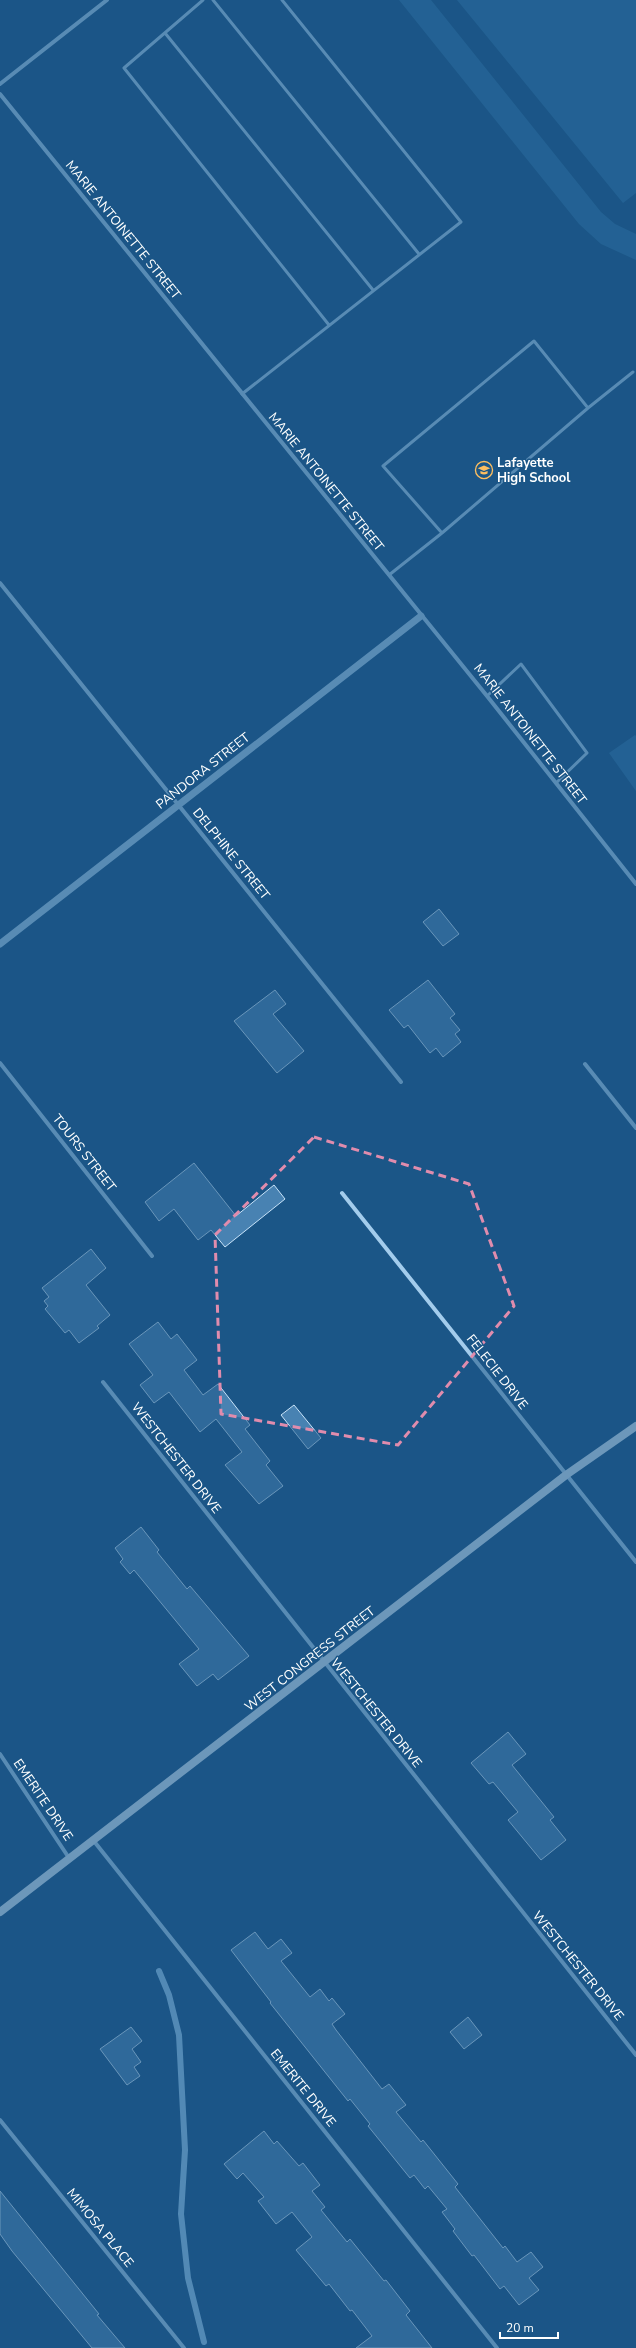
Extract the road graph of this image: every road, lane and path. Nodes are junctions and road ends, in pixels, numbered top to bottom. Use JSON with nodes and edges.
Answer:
{"nodes":[{"id":1,"x":108,"y":0,"type":"edge"},
{"id":2,"x":203,"y":0,"type":"edge"},
{"id":3,"x":213,"y":0,"type":"edge"},
{"id":4,"x":282,"y":0,"type":"edge"},
{"id":5,"x":165,"y":33,"type":"junction"},
{"id":6,"x":0,"y":84,"type":"edge"},
{"id":7,"x":0,"y":94,"type":"edge"},
{"id":8,"x":419,"y":254,"type":"junction"},
{"id":9,"x":373,"y":290,"type":"junction"},
{"id":10,"x":328,"y":325,"type":"junction"},
{"id":11,"x":633,"y":372,"type":"dead end"},
{"id":12,"x":242,"y":394,"type":"junction"},
{"id":13,"x":588,"y":408,"type":"junction"},
{"id":14,"x":442,"y":533,"type":"junction"},
{"id":15,"x":389,"y":575,"type":"junction"},
{"id":16,"x":0,"y":583,"type":"edge"},
{"id":17,"x":421,"y":616,"type":"junction"},
{"id":18,"x":487,"y":696,"type":"junction"},
{"id":19,"x":556,"y":783,"type":"junction"},
{"id":20,"x":180,"y":805,"type":"junction"},
{"id":21,"x":636,"y":884,"type":"edge"},
{"id":22,"x":0,"y":944,"type":"edge"},
{"id":23,"x":0,"y":1063,"type":"edge"},
{"id":24,"x":585,"y":1064,"type":"dead end"},
{"id":25,"x":401,"y":1082,"type":"dead end"},
{"id":26,"x":636,"y":1128,"type":"edge"},
{"id":27,"x":342,"y":1193,"type":"dead end"},
{"id":28,"x":152,"y":1256,"type":"dead end"},
{"id":29,"x":103,"y":1382,"type":"dead end"},
{"id":30,"x":636,"y":1426,"type":"edge"},
{"id":31,"x":566,"y":1475,"type":"junction"},
{"id":32,"x":636,"y":1562,"type":"edge"},
{"id":33,"x":324,"y":1663,"type":"junction"},
{"id":34,"x":0,"y":1754,"type":"edge"},
{"id":35,"x":93,"y":1840,"type":"junction"},
{"id":36,"x":69,"y":1858,"type":"junction"},
{"id":37,"x":0,"y":1912,"type":"edge"},
{"id":38,"x":636,"y":2055,"type":"edge"},
{"id":39,"x":0,"y":2120,"type":"edge"},
{"id":40,"x":184,"y":2348,"type":"edge"},
{"id":41,"x":497,"y":2348,"type":"edge"}],
"edges":[{"from":1,"to":6,"type":"street"},
{"from":2,"to":5,"type":"lane"},
{"from":3,"to":8,"type":"lane"},
{"from":4,"to":8,"type":"lane"},
{"from":5,"to":9,"type":"lane"},
{"from":5,"to":10,"type":"lane"},
{"from":7,"to":12,"type":"street","name":"MARIE ANTOINETTE STREET"},
{"from":8,"to":9,"type":"lane"},
{"from":9,"to":10,"type":"lane"},
{"from":10,"to":12,"type":"lane"},
{"from":11,"to":13,"type":"lane"},
{"from":12,"to":15,"type":"street","name":"MARIE ANTOINETTE STREET"},
{"from":13,"to":14,"type":"lane"},
{"from":13,"to":14,"type":"lane"},
{"from":14,"to":15,"type":"lane"},
{"from":15,"to":17,"type":"street","name":"MARIE ANTOINETTE STREET"},
{"from":16,"to":20,"type":"street","name":"DELPHINE STREET"},
{"from":17,"to":18,"type":"street","name":"MARIE ANTOINETTE STREET"},
{"from":17,"to":20,"type":"street","name":"PANDORA STREET"},
{"from":18,"to":19,"type":"street","name":"MARIE ANTOINETTE STREET"},
{"from":18,"to":19,"type":"lane"},
{"from":19,"to":21,"type":"street","name":"MARIE ANTOINETTE STREET"},
{"from":20,"to":22,"type":"street","name":"PANDORA STREET"},
{"from":20,"to":25,"type":"street","name":"DELPHINE STREET"},
{"from":23,"to":28,"type":"street","name":"TOURS STREET"},
{"from":24,"to":26,"type":"street"},
{"from":27,"to":31,"type":"street","name":"FELECIE DRIVE"},
{"from":29,"to":33,"type":"street","name":"WESTCHESTER DRIVE"},
{"from":30,"to":31,"type":"main road","name":"WEST CONGRESS STREET"},
{"from":31,"to":32,"type":"street","name":"FELECIE DRIVE"},
{"from":31,"to":33,"type":"main road","name":"WEST CONGRESS STREET"},
{"from":33,"to":35,"type":"main road","name":"WEST CONGRESS STREET"},
{"from":33,"to":38,"type":"street","name":"WESTCHESTER DRIVE"},
{"from":34,"to":36,"type":"street","name":"EMERITE DRIVE"},
{"from":35,"to":36,"type":"main road","name":"WEST CONGRESS STREET"},
{"from":35,"to":41,"type":"street","name":"EMERITE DRIVE"},
{"from":36,"to":37,"type":"main road","name":"WEST CONGRESS STREET"},
{"from":39,"to":40,"type":"street","name":"MIMOSA PLACE"}]}
